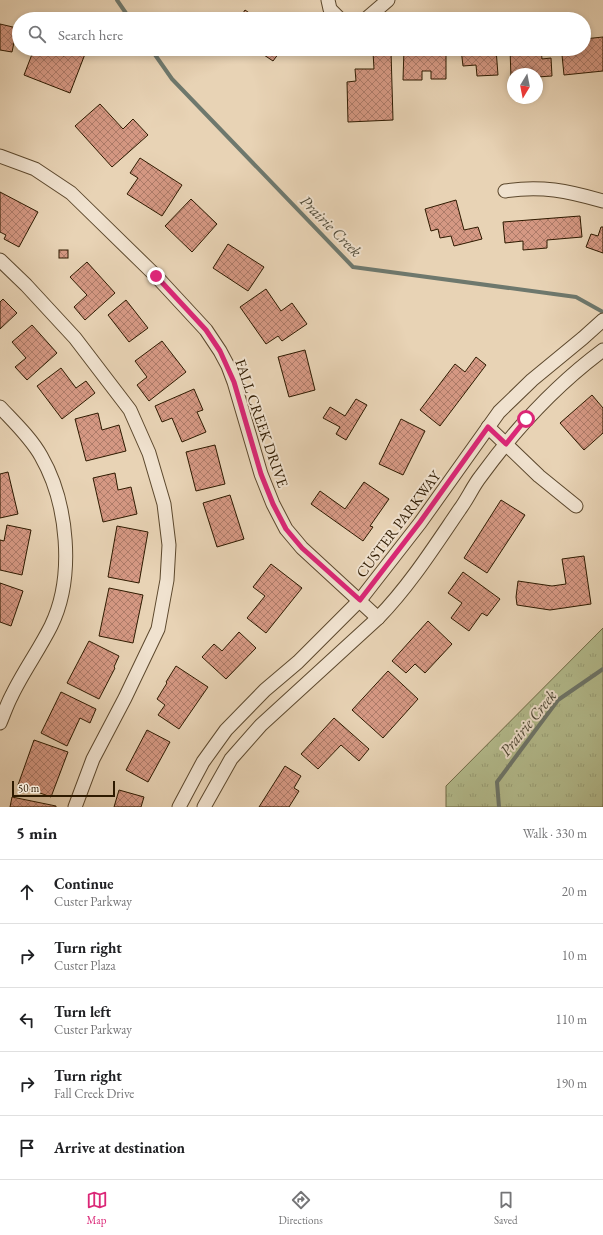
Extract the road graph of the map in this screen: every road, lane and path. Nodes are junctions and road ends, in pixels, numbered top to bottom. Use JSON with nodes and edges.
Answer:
{"nodes":[{"id":1,"x":328,"y":0,"type":"edge"},
{"id":2,"x":388,"y":0,"type":"edge"},
{"id":3,"x":334,"y":12,"type":"edge"},
{"id":4,"x":374,"y":12,"type":"edge"},
{"id":5,"x":0,"y":156,"type":"edge"},
{"id":6,"x":505,"y":191,"type":"dead end"},
{"id":7,"x":603,"y":202,"type":"edge"},
{"id":8,"x":0,"y":260,"type":"edge"},
{"id":9,"x":602,"y":321,"type":"edge"},
{"id":10,"x":603,"y":350,"type":"edge"},
{"id":11,"x":0,"y":407,"type":"edge"},
{"id":12,"x":488,"y":427,"type":"junction"},
{"id":13,"x":506,"y":444,"type":"junction"},
{"id":14,"x":576,"y":506,"type":"dead end"},
{"id":15,"x":360,"y":600,"type":"junction"},
{"id":16,"x":378,"y":618,"type":"junction"},
{"id":17,"x":0,"y":723,"type":"edge"},
{"id":18,"x":75,"y":807,"type":"edge"},
{"id":19,"x":179,"y":807,"type":"edge"},
{"id":20,"x":204,"y":807,"type":"edge"}],
"edges":[{"from":1,"to":3,"type":"street"},
{"from":2,"to":4,"type":"street"},
{"from":5,"to":15,"type":"street","name":"FALL CREEK DRIVE"},
{"from":6,"to":7,"type":"street"},
{"from":8,"to":18,"type":"street"},
{"from":9,"to":12,"type":"street","name":"CUSTER PARKWAY"},
{"from":10,"to":13,"type":"street"},
{"from":11,"to":17,"type":"street"},
{"from":12,"to":13,"type":"street"},
{"from":12,"to":15,"type":"street","name":"CUSTER PARKWAY"},
{"from":13,"to":14,"type":"street"},
{"from":13,"to":16,"type":"street"},
{"from":15,"to":16,"type":"street","name":"FALL CREEK DRIVE"},
{"from":15,"to":19,"type":"street","name":"CUSTER PARKWAY"},
{"from":16,"to":20,"type":"street"}]}
